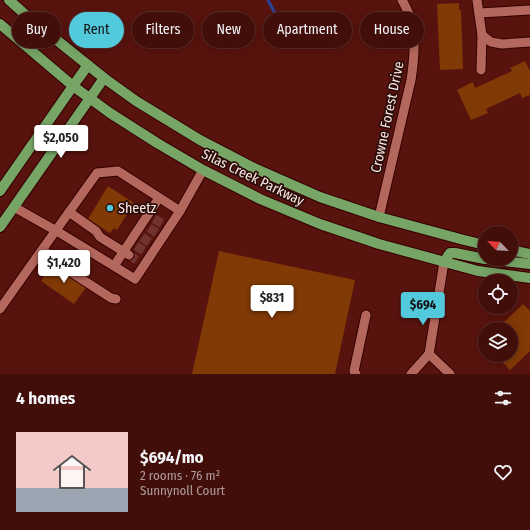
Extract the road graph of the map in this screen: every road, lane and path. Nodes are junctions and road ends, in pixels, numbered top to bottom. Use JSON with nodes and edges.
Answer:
{"nodes":[{"id":1,"x":9,"y":0,"type":"edge"},
{"id":2,"x":402,"y":0,"type":"edge"},
{"id":3,"x":477,"y":0,"type":"edge"},
{"id":4,"x":530,"y":10,"type":"edge"},
{"id":5,"x":479,"y":13,"type":"junction"},
{"id":6,"x":0,"y":24,"type":"edge"},
{"id":7,"x":482,"y":35,"type":"junction"},
{"id":8,"x":530,"y":42,"type":"edge"},
{"id":9,"x":88,"y":66,"type":"junction"},
{"id":10,"x":481,"y":70,"type":"dead end"},
{"id":11,"x":104,"y":78,"type":"junction"},
{"id":12,"x":73,"y":86,"type":"junction"},
{"id":13,"x":90,"y":98,"type":"junction"},
{"id":14,"x":203,"y":170,"type":"junction"},
{"id":15,"x":0,"y":192,"type":"edge"},
{"id":16,"x":159,"y":198,"type":"junction"},
{"id":17,"x":14,"y":207,"type":"junction"},
{"id":18,"x":180,"y":211,"type":"junction"},
{"id":19,"x":69,"y":212,"type":"junction"},
{"id":20,"x":380,"y":218,"type":"junction"},
{"id":21,"x":0,"y":227,"type":"edge"},
{"id":22,"x":56,"y":231,"type":"junction"},
{"id":23,"x":478,"y":243,"type":"edge"},
{"id":24,"x":42,"y":250,"type":"junction"},
{"id":25,"x":518,"y":251,"type":"edge"},
{"id":26,"x":126,"y":254,"type":"junction"},
{"id":27,"x":530,"y":254,"type":"edge"},
{"id":28,"x":478,"y":257,"type":"edge"},
{"id":29,"x":444,"y":262,"type":"junction"},
{"id":30,"x":518,"y":263,"type":"edge"},
{"id":31,"x":530,"y":264,"type":"edge"},
{"id":32,"x":114,"y":266,"type":"junction"},
{"id":33,"x":530,"y":278,"type":"edge"},
{"id":34,"x":116,"y":299,"type":"dead end"},
{"id":35,"x":0,"y":309,"type":"edge"},
{"id":36,"x":366,"y":315,"type":"dead end"},
{"id":37,"x":429,"y":354,"type":"junction"},
{"id":38,"x":356,"y":374,"type":"edge"},
{"id":39,"x":411,"y":374,"type":"edge"},
{"id":40,"x":450,"y":374,"type":"edge"}],
"edges":[{"from":1,"to":9,"type":"main road","name":"Silas Creek Parkway"},
{"from":2,"to":20,"type":"street","name":"Crowne Forest Drive"},
{"from":3,"to":5,"type":"street"},
{"from":4,"to":5,"type":"street"},
{"from":5,"to":7,"type":"street"},
{"from":6,"to":12,"type":"main road","name":"Silas Creek Parkway"},
{"from":7,"to":8,"type":"street"},
{"from":7,"to":10,"type":"street"},
{"from":9,"to":11,"type":"main road","name":"Silas Creek Parkway"},
{"from":9,"to":12,"type":"main road"},
{"from":11,"to":13,"type":"main road"},
{"from":11,"to":20,"type":"main road","name":"Silas Creek Parkway"},
{"from":12,"to":13,"type":"main road","name":"Silas Creek Parkway"},
{"from":12,"to":15,"type":"main road"},
{"from":13,"to":14,"type":"main road","name":"Silas Creek Parkway"},
{"from":13,"to":17,"type":"main road"},
{"from":14,"to":18,"type":"street"},
{"from":14,"to":29,"type":"main road","name":"Silas Creek Parkway"},
{"from":16,"to":18,"type":"street"},
{"from":16,"to":19,"type":"street"},
{"from":16,"to":26,"type":"street"},
{"from":17,"to":21,"type":"main road"},
{"from":17,"to":22,"type":"street"},
{"from":18,"to":32,"type":"street"},
{"from":19,"to":22,"type":"street"},
{"from":19,"to":26,"type":"street"},
{"from":20,"to":23,"type":"main road","name":"Silas Creek Parkway"},
{"from":22,"to":24,"type":"street"},
{"from":22,"to":32,"type":"street"},
{"from":24,"to":34,"type":"street"},
{"from":24,"to":35,"type":"street"},
{"from":25,"to":27,"type":"main road"},
{"from":26,"to":32,"type":"street"},
{"from":28,"to":29,"type":"main road"},
{"from":29,"to":33,"type":"main road","name":"Silas Creek Parkway"},
{"from":29,"to":37,"type":"street"},
{"from":30,"to":31,"type":"main road"},
{"from":36,"to":38,"type":"street"},
{"from":37,"to":39,"type":"street"},
{"from":37,"to":40,"type":"street"}]}
